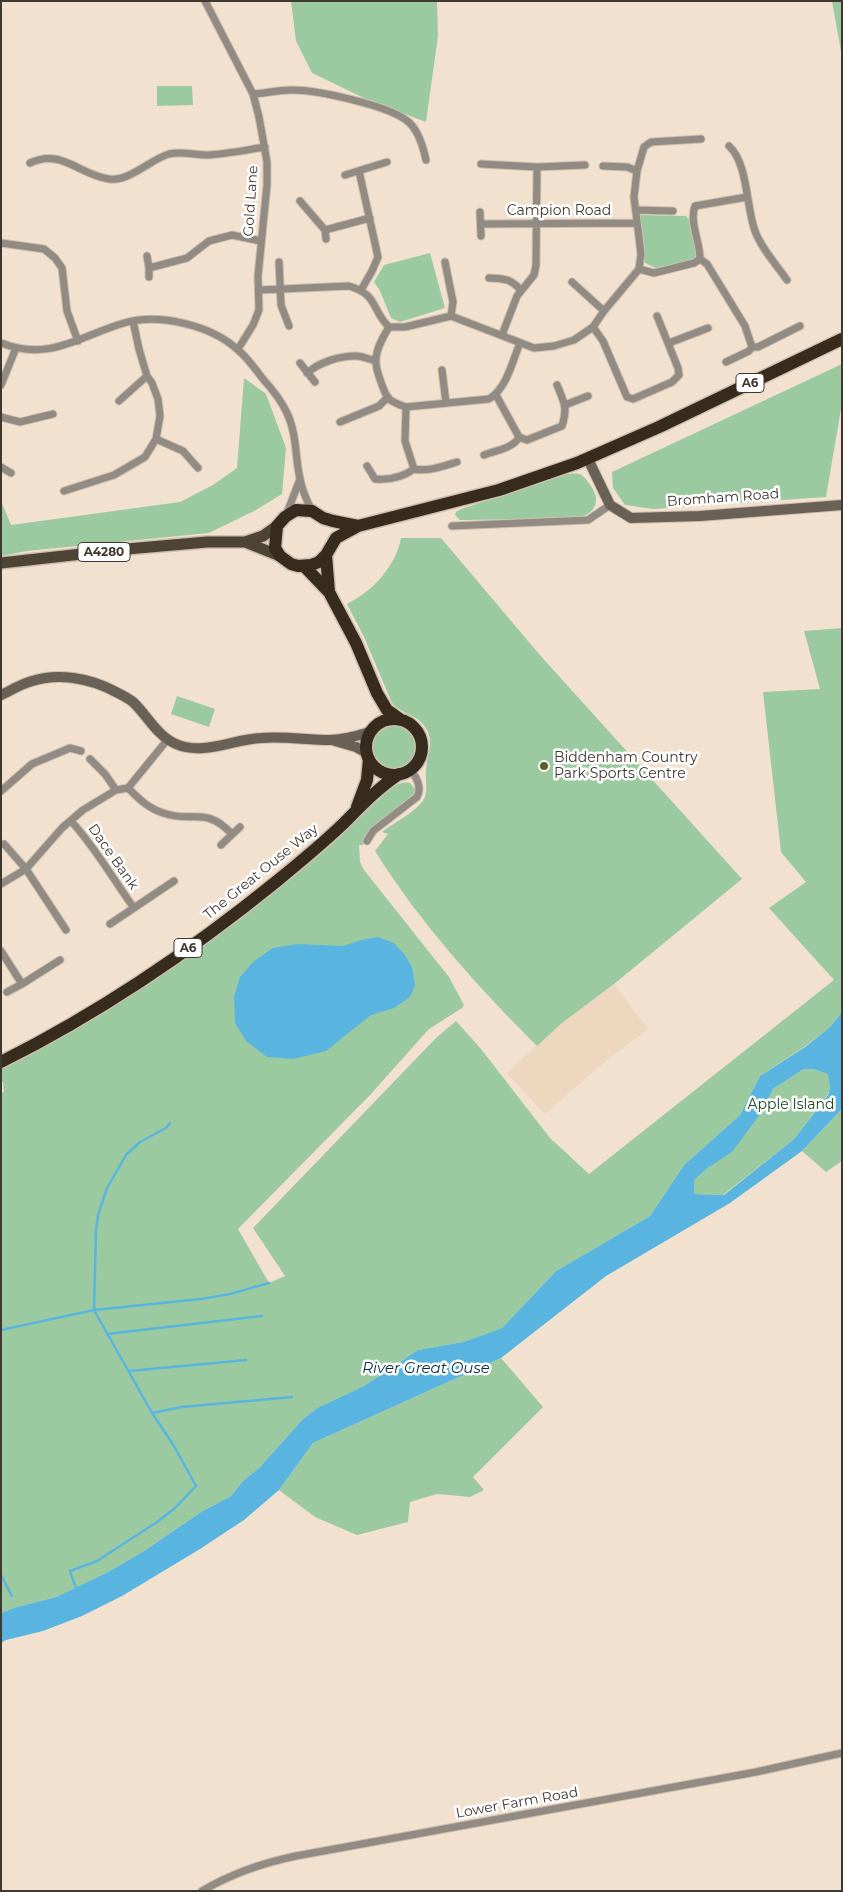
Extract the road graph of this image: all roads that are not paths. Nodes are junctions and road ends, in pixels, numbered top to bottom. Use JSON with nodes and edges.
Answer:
{"nodes":[{"id":1,"x":205,"y":1,"type":"edge"},
{"id":2,"x":253,"y":94,"type":"junction"},
{"id":3,"x":701,"y":139,"type":"dead end"},
{"id":4,"x":729,"y":146,"type":"dead end"},
{"id":5,"x":265,"y":147,"type":"junction"},
{"id":6,"x":426,"y":160,"type":"dead end"},
{"id":7,"x":387,"y":162,"type":"dead end"},
{"id":8,"x":30,"y":163,"type":"dead end"},
{"id":9,"x":481,"y":164,"type":"dead end"},
{"id":10,"x":585,"y":166,"type":"dead end"},
{"id":11,"x":604,"y":166,"type":"dead end"},
{"id":12,"x":537,"y":167,"type":"junction"},
{"id":13,"x":359,"y":171,"type":"junction"},
{"id":14,"x":637,"y":171,"type":"junction"},
{"id":15,"x":345,"y":175,"type":"dead end"},
{"id":16,"x":747,"y":196,"type":"junction"},
{"id":17,"x":300,"y":201,"type":"dead end"},
{"id":18,"x":636,"y":210,"type":"junction"},
{"id":19,"x":673,"y":210,"type":"dead end"},
{"id":20,"x":480,"y":212,"type":"dead end"},
{"id":21,"x":370,"y":218,"type":"junction"},
{"id":22,"x":537,"y":223,"type":"junction"},
{"id":23,"x":637,"y":223,"type":"junction"},
{"id":24,"x":481,"y":224,"type":"junction"},
{"id":25,"x":325,"y":230,"type":"junction"},
{"id":26,"x":481,"y":236,"type":"dead end"},
{"id":27,"x":326,"y":239,"type":"dead end"},
{"id":28,"x":261,"y":241,"type":"junction"},
{"id":29,"x":1,"y":243,"type":"edge"},
{"id":30,"x":147,"y":256,"type":"dead end"},
{"id":31,"x":700,"y":259,"type":"junction"},
{"id":32,"x":279,"y":262,"type":"dead end"},
{"id":33,"x":445,"y":262,"type":"dead end"},
{"id":34,"x":149,"y":268,"type":"junction"},
{"id":35,"x":639,"y":269,"type":"junction"},
{"id":36,"x":149,"y":277,"type":"dead end"},
{"id":37,"x":489,"y":278,"type":"dead end"},
{"id":38,"x":787,"y":280,"type":"dead end"},
{"id":39,"x":572,"y":282,"type":"dead end"},
{"id":40,"x":259,"y":290,"type":"junction"},
{"id":41,"x":280,"y":290,"type":"junction"},
{"id":42,"x":361,"y":290,"type":"junction"},
{"id":43,"x":521,"y":290,"type":"junction"},
{"id":44,"x":604,"y":311,"type":"junction"},
{"id":45,"x":451,"y":316,"type":"junction"},
{"id":46,"x":657,"y":316,"type":"dead end"},
{"id":47,"x":133,"y":321,"type":"junction"},
{"id":48,"x":289,"y":326,"type":"dead end"},
{"id":49,"x":800,"y":326,"type":"dead end"},
{"id":50,"x":389,"y":327,"type":"junction"},
{"id":51,"x":593,"y":327,"type":"junction"},
{"id":52,"x":708,"y":328,"type":"dead end"},
{"id":53,"x":502,"y":335,"type":"junction"},
{"id":54,"x":842,"y":339,"type":"edge"},
{"id":55,"x":78,"y":341,"type":"junction"},
{"id":56,"x":1,"y":343,"type":"edge"},
{"id":57,"x":520,"y":343,"type":"junction"},
{"id":58,"x":668,"y":343,"type":"junction"},
{"id":59,"x":752,"y":347,"type":"junction"},
{"id":60,"x":16,"y":348,"type":"junction"},
{"id":61,"x":238,"y":349,"type":"junction"},
{"id":62,"x":376,"y":361,"type":"junction"},
{"id":63,"x":726,"y":362,"type":"dead end"},
{"id":64,"x":300,"y":363,"type":"dead end"},
{"id":65,"x":442,"y":370,"type":"dead end"},
{"id":66,"x":307,"y":372,"type":"junction"},
{"id":67,"x":147,"y":376,"type":"junction"},
{"id":68,"x":315,"y":382,"type":"dead end"},
{"id":69,"x":1,"y":385,"type":"edge"},
{"id":70,"x":557,"y":385,"type":"dead end"},
{"id":71,"x":496,"y":395,"type":"junction"},
{"id":72,"x":588,"y":396,"type":"dead end"},
{"id":73,"x":388,"y":397,"type":"junction"},
{"id":74,"x":119,"y":401,"type":"dead end"},
{"id":75,"x":446,"y":402,"type":"junction"},
{"id":76,"x":566,"y":405,"type":"junction"},
{"id":77,"x":406,"y":407,"type":"junction"},
{"id":78,"x":53,"y":414,"type":"dead end"},
{"id":79,"x":1,"y":417,"type":"edge"},
{"id":80,"x":340,"y":422,"type":"dead end"},
{"id":81,"x":519,"y":437,"type":"junction"},
{"id":82,"x":156,"y":439,"type":"junction"},
{"id":83,"x":484,"y":455,"type":"dead end"},
{"id":84,"x":588,"y":459,"type":"junction"},
{"id":85,"x":457,"y":462,"type":"dead end"},
{"id":86,"x":367,"y":466,"type":"dead end"},
{"id":87,"x":1,"y":467,"type":"edge"},
{"id":88,"x":198,"y":468,"type":"dead end"},
{"id":89,"x":414,"y":469,"type":"junction"},
{"id":90,"x":11,"y":473,"type":"dead end"},
{"id":91,"x":300,"y":479,"type":"junction"},
{"id":92,"x":64,"y":491,"type":"dead end"},
{"id":93,"x":610,"y":505,"type":"junction"},
{"id":94,"x":842,"y":505,"type":"edge"},
{"id":95,"x":317,"y":514,"type":"junction"},
{"id":96,"x":281,"y":522,"type":"junction"},
{"id":97,"x":358,"y":526,"type":"junction"},
{"id":98,"x":452,"y":526,"type":"dead end"},
{"id":99,"x":245,"y":542,"type":"junction"},
{"id":100,"x":328,"y":550,"type":"junction"},
{"id":101,"x":280,"y":556,"type":"junction"},
{"id":102,"x":1,"y":563,"type":"edge"},
{"id":103,"x":304,"y":566,"type":"junction"},
{"id":104,"x":329,"y":592,"type":"junction"},
{"id":105,"x":377,"y":693,"type":"junction"},
{"id":106,"x":1,"y":695,"type":"edge"},
{"id":107,"x":401,"y":720,"type":"junction"},
{"id":108,"x":372,"y":729,"type":"junction"},
{"id":109,"x":168,"y":739,"type":"junction"},
{"id":110,"x":330,"y":740,"type":"junction"},
{"id":111,"x":81,"y":751,"type":"dead end"},
{"id":112,"x":368,"y":756,"type":"junction"},
{"id":113,"x":90,"y":759,"type":"dead end"},
{"id":114,"x":405,"y":772,"type":"junction"},
{"id":115,"x":128,"y":788,"type":"junction"},
{"id":116,"x":116,"y":790,"type":"junction"},
{"id":117,"x":1,"y":791,"type":"edge"},
{"id":118,"x":356,"y":810,"type":"junction"},
{"id":119,"x":71,"y":821,"type":"junction"},
{"id":120,"x":240,"y":827,"type":"dead end"},
{"id":121,"x":232,"y":834,"type":"junction"},
{"id":122,"x":367,"y":841,"type":"dead end"},
{"id":123,"x":4,"y":844,"type":"dead end"},
{"id":124,"x":222,"y":845,"type":"dead end"},
{"id":125,"x":26,"y":869,"type":"junction"},
{"id":126,"x":174,"y":881,"type":"dead end"},
{"id":127,"x":1,"y":884,"type":"edge"},
{"id":128,"x":134,"y":908,"type":"junction"},
{"id":129,"x":110,"y":924,"type":"dead end"},
{"id":130,"x":66,"y":930,"type":"dead end"},
{"id":131,"x":1,"y":951,"type":"edge"},
{"id":132,"x":60,"y":960,"type":"dead end"},
{"id":133,"x":22,"y":984,"type":"junction"},
{"id":134,"x":8,"y":992,"type":"dead end"},
{"id":135,"x":1,"y":1062,"type":"edge"},
{"id":136,"x":842,"y":1753,"type":"edge"},
{"id":137,"x":202,"y":1891,"type":"edge"}],
"edges":[{"from":1,"to":2,"type":"street","name":"Gold Lane"},
{"from":2,"to":5,"type":"street","name":"Gold Lane"},
{"from":2,"to":6,"type":"street"},
{"from":3,"to":14,"type":"street"},
{"from":4,"to":16,"type":"street"},
{"from":5,"to":8,"type":"street"},
{"from":5,"to":28,"type":"street","name":"Gold Lane"},
{"from":7,"to":13,"type":"street"},
{"from":9,"to":12,"type":"street"},
{"from":10,"to":12,"type":"street"},
{"from":11,"to":14,"type":"street"},
{"from":12,"to":22,"type":"street"},
{"from":13,"to":15,"type":"street"},
{"from":13,"to":21,"type":"street"},
{"from":14,"to":18,"type":"street"},
{"from":16,"to":31,"type":"street"},
{"from":16,"to":38,"type":"street"},
{"from":17,"to":25,"type":"street"},
{"from":18,"to":19,"type":"street"},
{"from":18,"to":23,"type":"street"},
{"from":20,"to":24,"type":"street"},
{"from":21,"to":25,"type":"street"},
{"from":21,"to":42,"type":"street"},
{"from":22,"to":23,"type":"street","name":"Campion Road"},
{"from":22,"to":24,"type":"street","name":"Campion Road"},
{"from":22,"to":43,"type":"street"},
{"from":23,"to":35,"type":"street"},
{"from":24,"to":26,"type":"street"},
{"from":25,"to":27,"type":"street"},
{"from":28,"to":34,"type":"street"},
{"from":28,"to":40,"type":"street","name":"Gold Lane"},
{"from":29,"to":55,"type":"street"},
{"from":30,"to":34,"type":"street"},
{"from":31,"to":35,"type":"street"},
{"from":31,"to":59,"type":"street"},
{"from":32,"to":41,"type":"street"},
{"from":33,"to":45,"type":"street"},
{"from":34,"to":36,"type":"street"},
{"from":35,"to":44,"type":"street"},
{"from":37,"to":43,"type":"street"},
{"from":39,"to":44,"type":"street"},
{"from":40,"to":41,"type":"street"},
{"from":40,"to":61,"type":"street","name":"Gold Lane"},
{"from":41,"to":42,"type":"street"},
{"from":41,"to":48,"type":"street"},
{"from":42,"to":50,"type":"street"},
{"from":43,"to":53,"type":"street"},
{"from":44,"to":51,"type":"street"},
{"from":45,"to":50,"type":"street"},
{"from":45,"to":53,"type":"street"},
{"from":46,"to":58,"type":"street"},
{"from":47,"to":55,"type":"street"},
{"from":47,"to":61,"type":"street"},
{"from":47,"to":67,"type":"street"},
{"from":49,"to":59,"type":"street"},
{"from":50,"to":62,"type":"street"},
{"from":51,"to":57,"type":"street"},
{"from":51,"to":58,"type":"street"},
{"from":52,"to":58,"type":"street"},
{"from":53,"to":57,"type":"street"},
{"from":54,"to":84,"type":"highway","number":"A6"},
{"from":55,"to":60,"type":"street"},
{"from":56,"to":60,"type":"street"},
{"from":57,"to":71,"type":"street"},
{"from":59,"to":63,"type":"street"},
{"from":60,"to":69,"type":"street"},
{"from":61,"to":91,"type":"street"},
{"from":62,"to":66,"type":"street"},
{"from":62,"to":73,"type":"street"},
{"from":64,"to":66,"type":"street"},
{"from":65,"to":75,"type":"street"},
{"from":66,"to":68,"type":"street"},
{"from":67,"to":74,"type":"street"},
{"from":67,"to":82,"type":"street"},
{"from":70,"to":76,"type":"street"},
{"from":71,"to":75,"type":"street"},
{"from":71,"to":81,"type":"street"},
{"from":72,"to":76,"type":"street"},
{"from":73,"to":77,"type":"street"},
{"from":73,"to":80,"type":"street"},
{"from":75,"to":77,"type":"street"},
{"from":76,"to":81,"type":"street"},
{"from":77,"to":89,"type":"street"},
{"from":78,"to":79,"type":"street"},
{"from":81,"to":83,"type":"street"},
{"from":82,"to":88,"type":"street"},
{"from":82,"to":92,"type":"street"},
{"from":84,"to":93,"type":"street"},
{"from":84,"to":97,"type":"highway","number":"A6"},
{"from":85,"to":89,"type":"street"},
{"from":86,"to":89,"type":"street"},
{"from":87,"to":90,"type":"street"},
{"from":91,"to":95,"type":"street"},
{"from":91,"to":96,"type":"street"},
{"from":93,"to":94,"type":"street","name":"Bromham Road"},
{"from":93,"to":98,"type":"street"},
{"from":95,"to":96,"type":"highway"},
{"from":95,"to":97,"type":"highway","number":"A6"},
{"from":95,"to":100,"type":"highway"},
{"from":96,"to":99,"type":"main road","number":"A4280"},
{"from":96,"to":101,"type":"highway"},
{"from":97,"to":100,"type":"highway","number":"A6"},
{"from":99,"to":101,"type":"main road","number":"A4280"},
{"from":99,"to":102,"type":"main road","number":"A4280"},
{"from":100,"to":103,"type":"highway"},
{"from":100,"to":104,"type":"highway","number":"A6"},
{"from":101,"to":103,"type":"highway"},
{"from":103,"to":104,"type":"highway","number":"A6"},
{"from":104,"to":105,"type":"highway","number":"A6"},
{"from":105,"to":107,"type":"highway","number":"A6"},
{"from":105,"to":108,"type":"highway","number":"A6"},
{"from":106,"to":109,"type":"street"},
{"from":107,"to":108,"type":"highway"},
{"from":107,"to":114,"type":"highway","number":"A6"},
{"from":108,"to":110,"type":"street"},
{"from":108,"to":112,"type":"highway","number":"A6"},
{"from":109,"to":110,"type":"street"},
{"from":109,"to":115,"type":"street"},
{"from":110,"to":112,"type":"street"},
{"from":111,"to":117,"type":"street"},
{"from":112,"to":114,"type":"highway"},
{"from":112,"to":118,"type":"highway","name":"The Great Ouse Way","number":"A6"},
{"from":113,"to":116,"type":"street"},
{"from":114,"to":118,"type":"highway","name":"The Great Ouse Way","number":"A6"},
{"from":114,"to":122,"type":"street"},
{"from":115,"to":116,"type":"street"},
{"from":115,"to":121,"type":"street"},
{"from":116,"to":119,"type":"street"},
{"from":118,"to":135,"type":"highway","name":"The Great Ouse Way","number":"A6"},
{"from":119,"to":125,"type":"street"},
{"from":119,"to":128,"type":"street","name":"Dace Bank"},
{"from":120,"to":121,"type":"street"},
{"from":121,"to":124,"type":"street"},
{"from":123,"to":125,"type":"street"},
{"from":125,"to":127,"type":"street"},
{"from":125,"to":130,"type":"street"},
{"from":126,"to":128,"type":"street","name":"Dace Bank"},
{"from":128,"to":129,"type":"street","name":"Dace Bank"},
{"from":131,"to":133,"type":"street"},
{"from":132,"to":133,"type":"street"},
{"from":133,"to":134,"type":"street"},
{"from":136,"to":137,"type":"street","name":"Lower Farm Road"}]}
